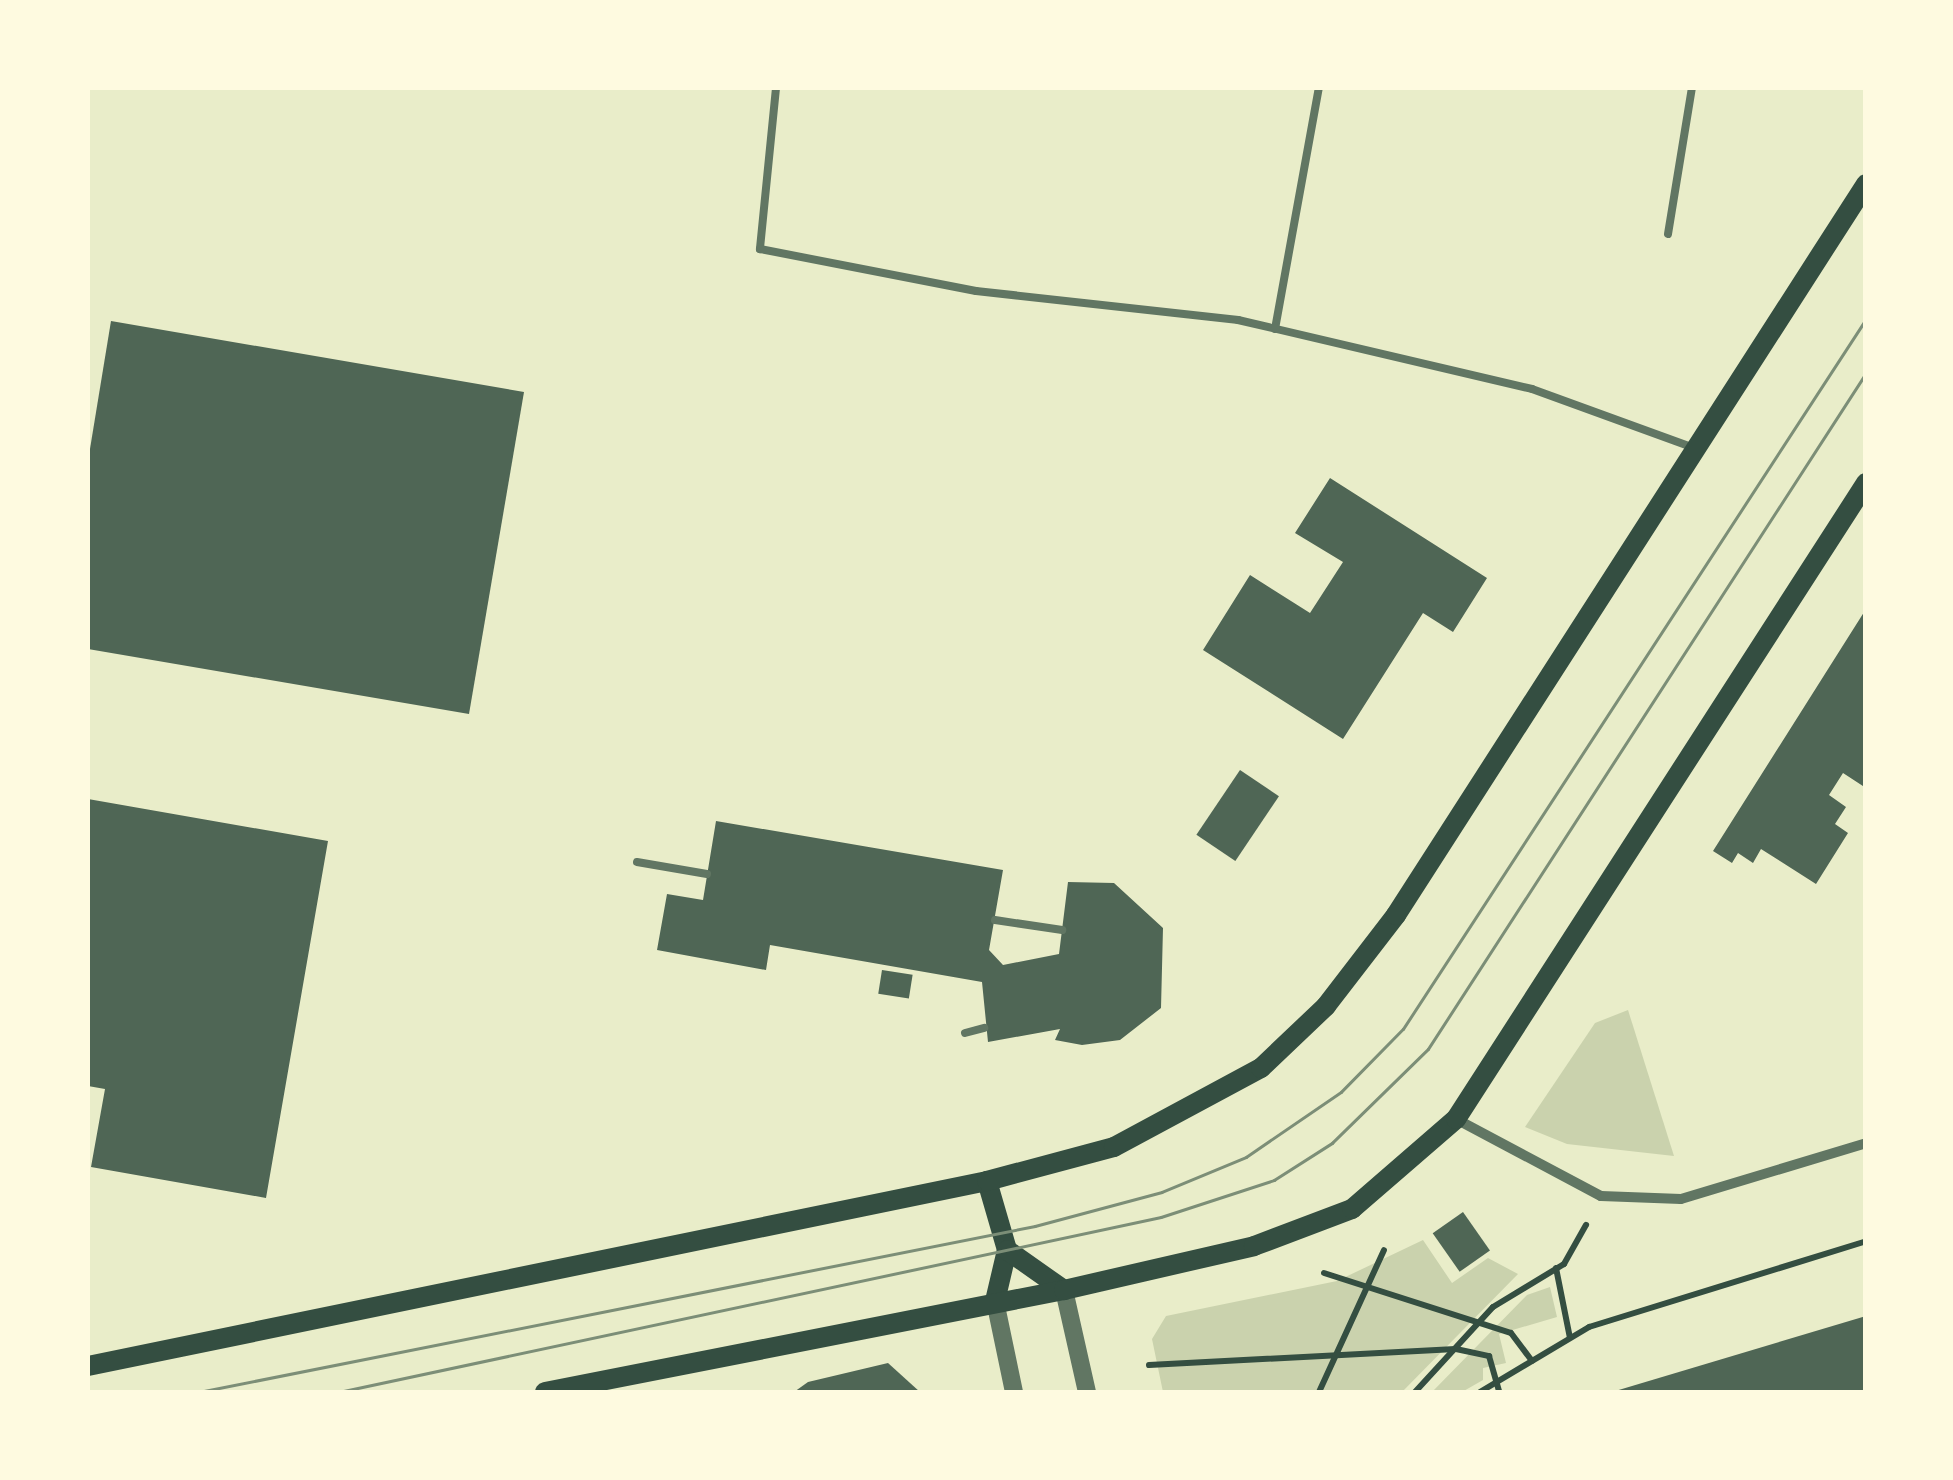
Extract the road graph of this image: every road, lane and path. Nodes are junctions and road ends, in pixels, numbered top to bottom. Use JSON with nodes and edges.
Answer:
{"nodes":[{"id":1,"x":776,"y":88,"type":"edge"},
{"id":2,"x":1320,"y":88,"type":"edge"},
{"id":3,"x":1692,"y":88,"type":"edge"},
{"id":4,"x":1866,"y":184,"type":"edge"},
{"id":5,"x":1668,"y":234,"type":"dead end"},
{"id":6,"x":1275,"y":329,"type":"junction"},
{"id":7,"x":1694,"y":448,"type":"junction"},
{"id":8,"x":1866,"y":483,"type":"edge"},
{"id":9,"x":637,"y":862,"type":"dead end"},
{"id":10,"x":707,"y":874,"type":"dead end"},
{"id":11,"x":995,"y":920,"type":"dead end"},
{"id":12,"x":1062,"y":930,"type":"dead end"},
{"id":13,"x":984,"y":1028,"type":"dead end"},
{"id":14,"x":965,"y":1032,"type":"dead end"},
{"id":15,"x":1456,"y":1119,"type":"junction"},
{"id":16,"x":1866,"y":1142,"type":"edge"},
{"id":17,"x":987,"y":1181,"type":"junction"},
{"id":18,"x":1601,"y":1196,"type":"junction"},
{"id":19,"x":1866,"y":1241,"type":"edge"},
{"id":20,"x":1007,"y":1250,"type":"junction"},
{"id":21,"x":1384,"y":1250,"type":"dead end"},
{"id":22,"x":1556,"y":1268,"type":"junction"},
{"id":23,"x":1324,"y":1273,"type":"dead end"},
{"id":24,"x":1366,"y":1288,"type":"junction"},
{"id":25,"x":1064,"y":1290,"type":"junction"},
{"id":26,"x":996,"y":1301,"type":"junction"},
{"id":27,"x":1479,"y":1322,"type":"junction"},
{"id":28,"x":1570,"y":1338,"type":"junction"},
{"id":29,"x":1456,"y":1348,"type":"junction"},
{"id":30,"x":1336,"y":1356,"type":"junction"},
{"id":31,"x":1532,"y":1361,"type":"junction"},
{"id":32,"x":1149,"y":1365,"type":"dead end"},
{"id":33,"x":88,"y":1366,"type":"edge"},
{"id":34,"x":1497,"y":1382,"type":"junction"},
{"id":35,"x":545,"y":1392,"type":"edge"},
{"id":36,"x":1014,"y":1392,"type":"edge"},
{"id":37,"x":1087,"y":1392,"type":"edge"},
{"id":38,"x":1319,"y":1392,"type":"edge"},
{"id":39,"x":1415,"y":1392,"type":"edge"},
{"id":40,"x":1480,"y":1392,"type":"edge"},
{"id":41,"x":1499,"y":1392,"type":"edge"}],
"edges":[{"from":1,"to":6,"type":"lane"},
{"from":2,"to":6,"type":"lane"},
{"from":3,"to":5,"type":"lane"},
{"from":4,"to":7,"type":"main road"},
{"from":6,"to":7,"type":"lane"},
{"from":7,"to":17,"type":"main road"},
{"from":8,"to":15,"type":"main road"},
{"from":9,"to":10,"type":"lane"},
{"from":11,"to":12,"type":"lane"},
{"from":13,"to":14,"type":"lane"},
{"from":15,"to":18,"type":"street"},
{"from":15,"to":25,"type":"main road"},
{"from":16,"to":18,"type":"street"},
{"from":17,"to":20,"type":"main road"},
{"from":17,"to":33,"type":"main road"},
{"from":18,"to":22,"type":"path"},
{"from":19,"to":28,"type":"path"},
{"from":20,"to":25,"type":"main road"},
{"from":20,"to":26,"type":"main road"},
{"from":21,"to":24,"type":"path"},
{"from":22,"to":27,"type":"path"},
{"from":22,"to":28,"type":"path"},
{"from":23,"to":24,"type":"path"},
{"from":24,"to":27,"type":"path"},
{"from":24,"to":30,"type":"path"},
{"from":25,"to":26,"type":"main road"},
{"from":25,"to":37,"type":"street"},
{"from":26,"to":35,"type":"main road"},
{"from":26,"to":36,"type":"street"},
{"from":27,"to":29,"type":"path"},
{"from":27,"to":31,"type":"path"},
{"from":28,"to":31,"type":"path"},
{"from":29,"to":30,"type":"path"},
{"from":29,"to":34,"type":"path"},
{"from":29,"to":39,"type":"path"},
{"from":30,"to":32,"type":"path"},
{"from":30,"to":38,"type":"path"},
{"from":31,"to":34,"type":"path"},
{"from":34,"to":40,"type":"path"},
{"from":34,"to":41,"type":"path"}]}
